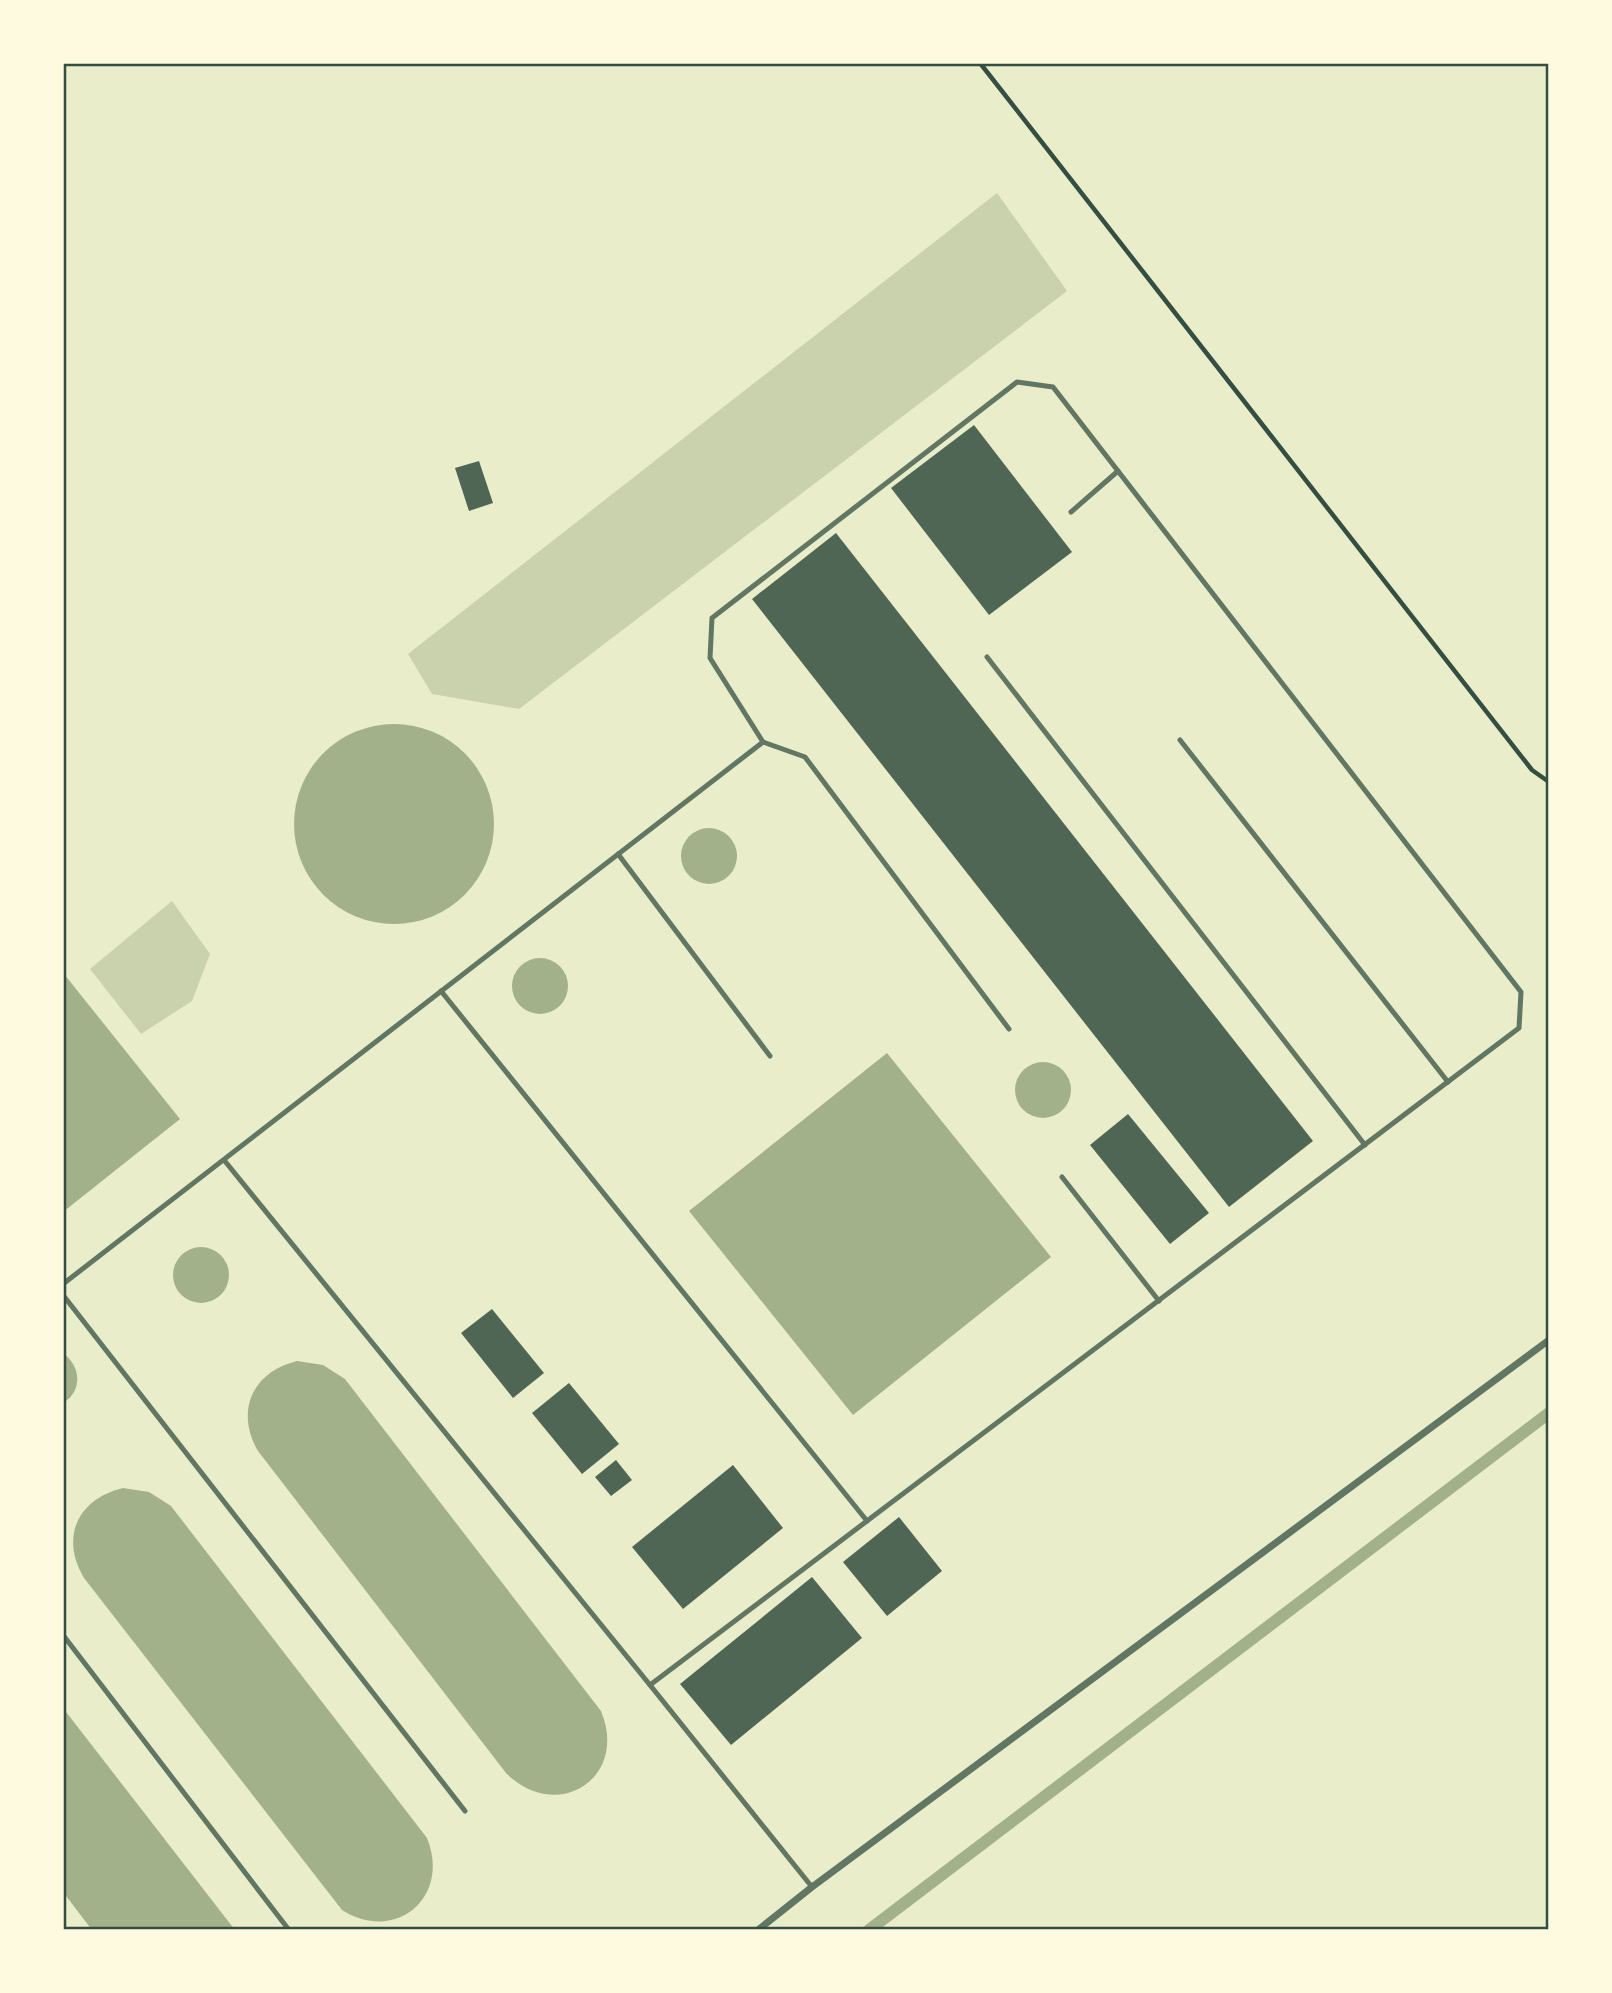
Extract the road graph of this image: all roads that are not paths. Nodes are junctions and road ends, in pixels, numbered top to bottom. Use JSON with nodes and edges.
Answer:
{"nodes":[{"id":1,"x":1118,"y":471,"type":"junction"},
{"id":2,"x":1071,"y":512,"type":"dead end"},
{"id":3,"x":987,"y":657,"type":"dead end"},
{"id":4,"x":1180,"y":740,"type":"dead end"},
{"id":5,"x":763,"y":742,"type":"junction"},
{"id":6,"x":618,"y":854,"type":"junction"},
{"id":7,"x":441,"y":990,"type":"junction"},
{"id":8,"x":1009,"y":1029,"type":"dead end"},
{"id":9,"x":770,"y":1056,"type":"dead end"},
{"id":10,"x":1448,"y":1082,"type":"junction"},
{"id":11,"x":1365,"y":1144,"type":"junction"},
{"id":12,"x":223,"y":1160,"type":"junction"},
{"id":13,"x":1062,"y":1177,"type":"dead end"},
{"id":14,"x":63,"y":1284,"type":"edge"},
{"id":15,"x":63,"y":1295,"type":"edge"},
{"id":16,"x":1158,"y":1301,"type":"junction"},
{"id":17,"x":1549,"y":1340,"type":"edge"},
{"id":18,"x":867,"y":1521,"type":"junction"},
{"id":19,"x":63,"y":1635,"type":"edge"},
{"id":20,"x":650,"y":1685,"type":"junction"},
{"id":21,"x":465,"y":1811,"type":"dead end"},
{"id":22,"x":812,"y":1887,"type":"junction"},
{"id":23,"x":289,"y":1930,"type":"edge"},
{"id":24,"x":758,"y":1930,"type":"edge"}],
"edges":[{"from":1,"to":2,"type":"lane"},
{"from":1,"to":5,"type":"lane"},
{"from":1,"to":10,"type":"lane"},
{"from":3,"to":11,"type":"lane"},
{"from":4,"to":10,"type":"lane"},
{"from":5,"to":6,"type":"lane"},
{"from":5,"to":8,"type":"lane"},
{"from":6,"to":7,"type":"lane"},
{"from":6,"to":9,"type":"lane"},
{"from":7,"to":12,"type":"lane"},
{"from":7,"to":18,"type":"lane"},
{"from":10,"to":11,"type":"lane"},
{"from":11,"to":16,"type":"lane"},
{"from":12,"to":14,"type":"lane"},
{"from":12,"to":20,"type":"lane"},
{"from":13,"to":16,"type":"lane"},
{"from":15,"to":21,"type":"lane"},
{"from":16,"to":18,"type":"lane"},
{"from":17,"to":22,"type":"street"},
{"from":18,"to":20,"type":"lane"},
{"from":19,"to":23,"type":"lane"},
{"from":20,"to":22,"type":"lane"},
{"from":22,"to":24,"type":"street"}]}
